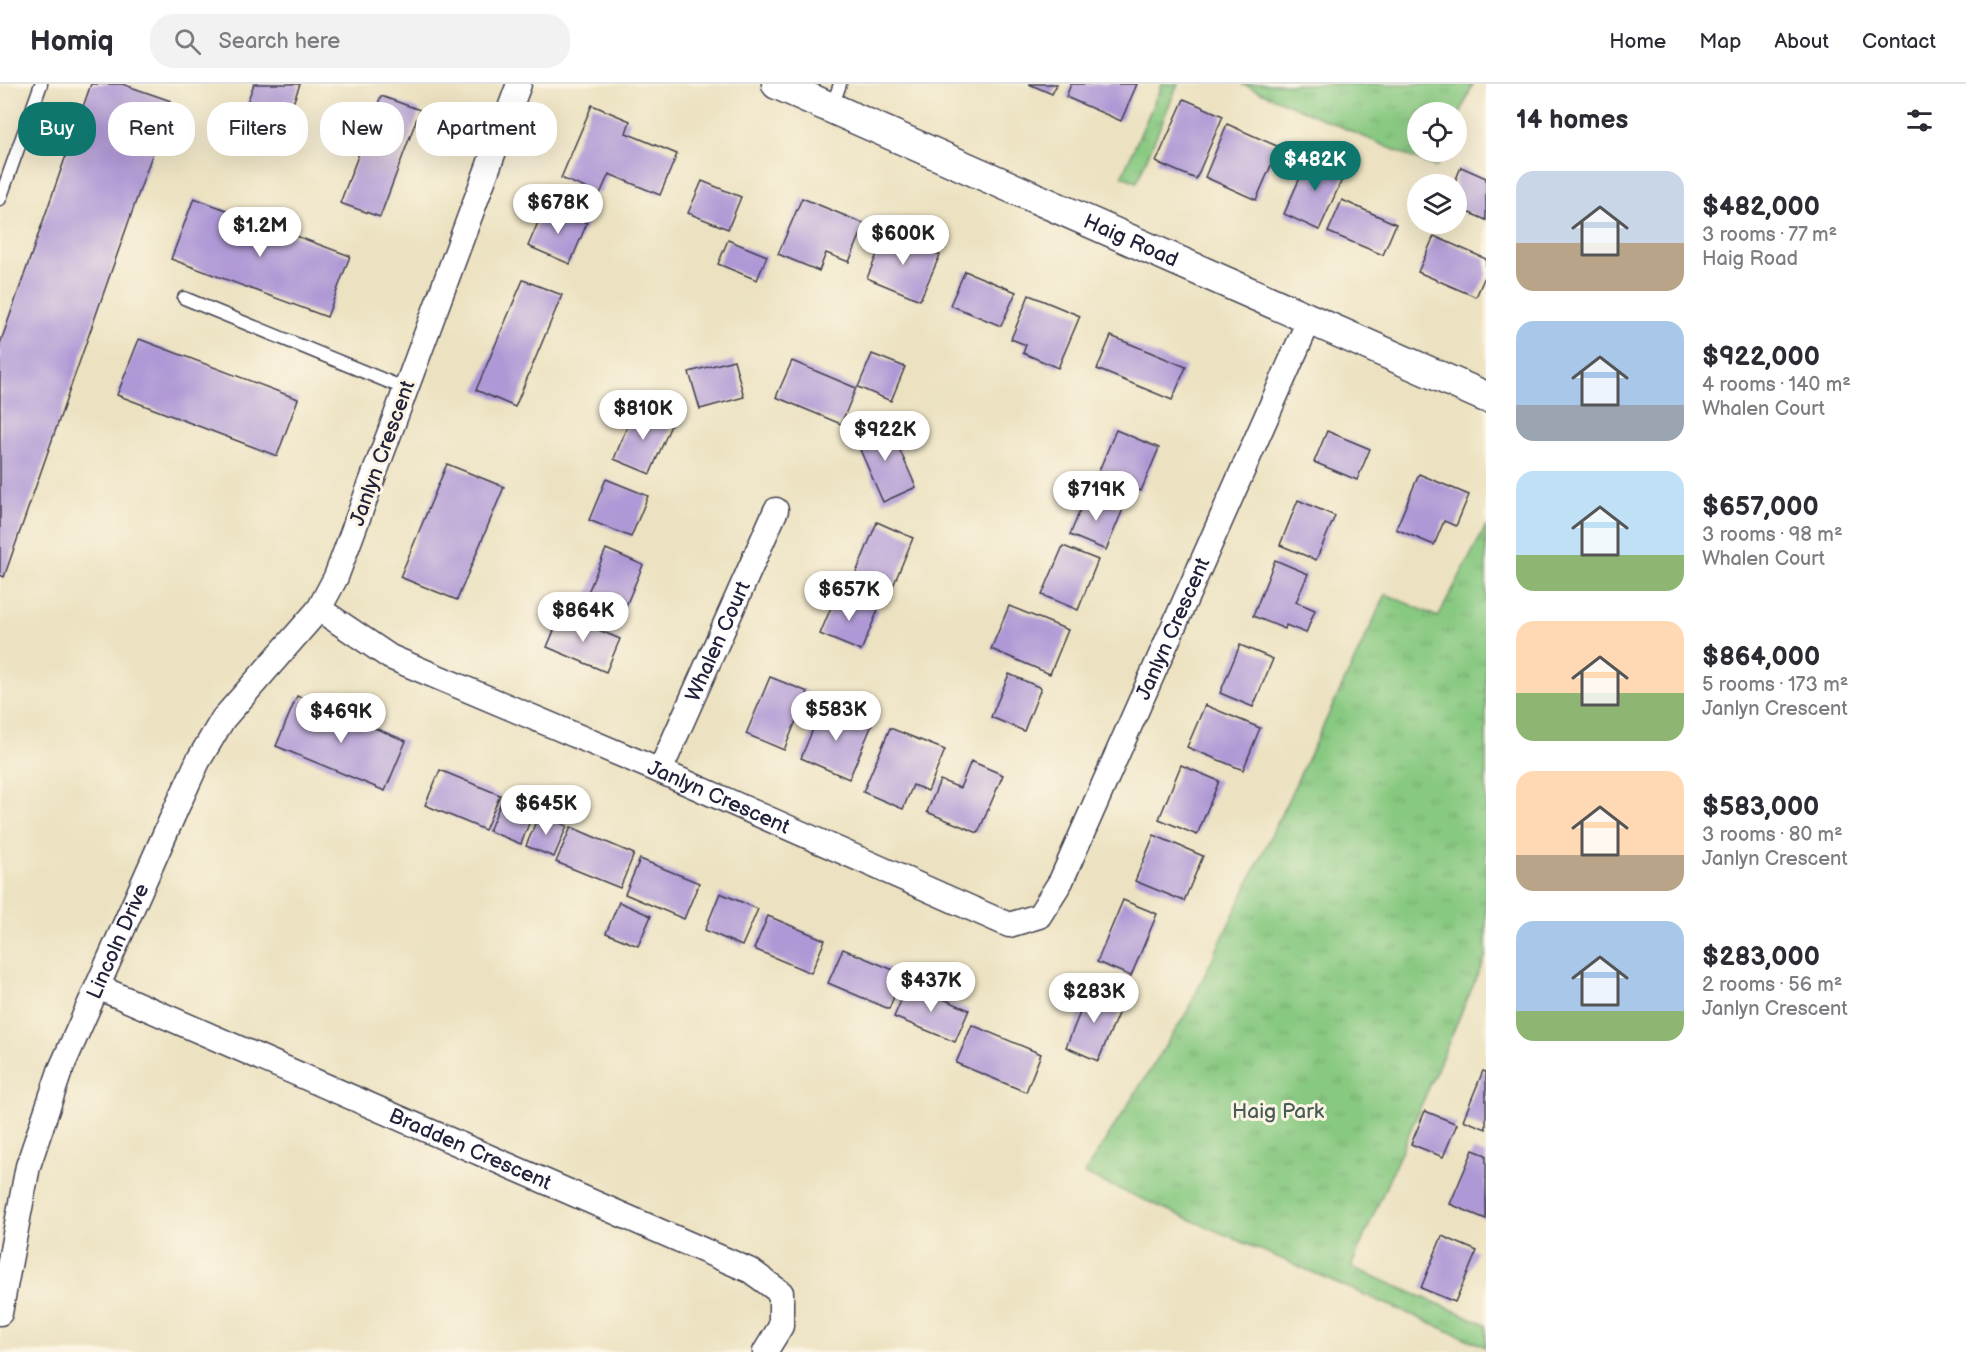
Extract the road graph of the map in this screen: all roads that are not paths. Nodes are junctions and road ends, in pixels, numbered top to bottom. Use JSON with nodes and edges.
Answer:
{"nodes":[{"id":1,"x":42,"y":84,"type":"edge"},
{"id":2,"x":519,"y":84,"type":"edge"},
{"id":3,"x":777,"y":84,"type":"edge"},
{"id":4,"x":836,"y":95,"type":"edge"},
{"id":5,"x":0,"y":199,"type":"edge"},
{"id":6,"x":184,"y":298,"type":"dead end"},
{"id":7,"x":1310,"y":318,"type":"junction"},
{"id":8,"x":406,"y":389,"type":"junction"},
{"id":9,"x":1486,"y":397,"type":"edge"},
{"id":10,"x":776,"y":510,"type":"dead end"},
{"id":11,"x":319,"y":609,"type":"junction"},
{"id":12,"x":660,"y":771,"type":"junction"},
{"id":13,"x":98,"y":987,"type":"junction"},
{"id":14,"x":0,"y":1312,"type":"edge"},
{"id":15,"x":765,"y":1352,"type":"edge"}],
"edges":[{"from":1,"to":5,"type":"lane"},
{"from":2,"to":8,"type":"street","name":"Janlyn Crescent"},
{"from":3,"to":4,"type":"street","name":"Haig Road"},
{"from":4,"to":7,"type":"street","name":"Haig Road"},
{"from":6,"to":8,"type":"lane"},
{"from":7,"to":9,"type":"street","name":"Haig Road"},
{"from":7,"to":12,"type":"street","name":"Janlyn Crescent"},
{"from":8,"to":11,"type":"street","name":"Janlyn Crescent"},
{"from":10,"to":12,"type":"street","name":"Whalen Court"},
{"from":11,"to":12,"type":"street","name":"Janlyn Crescent"},
{"from":11,"to":13,"type":"street","name":"Lincoln Drive"},
{"from":13,"to":14,"type":"street","name":"Lincoln Drive"},
{"from":13,"to":15,"type":"street","name":"Bradden Crescent"}]}
